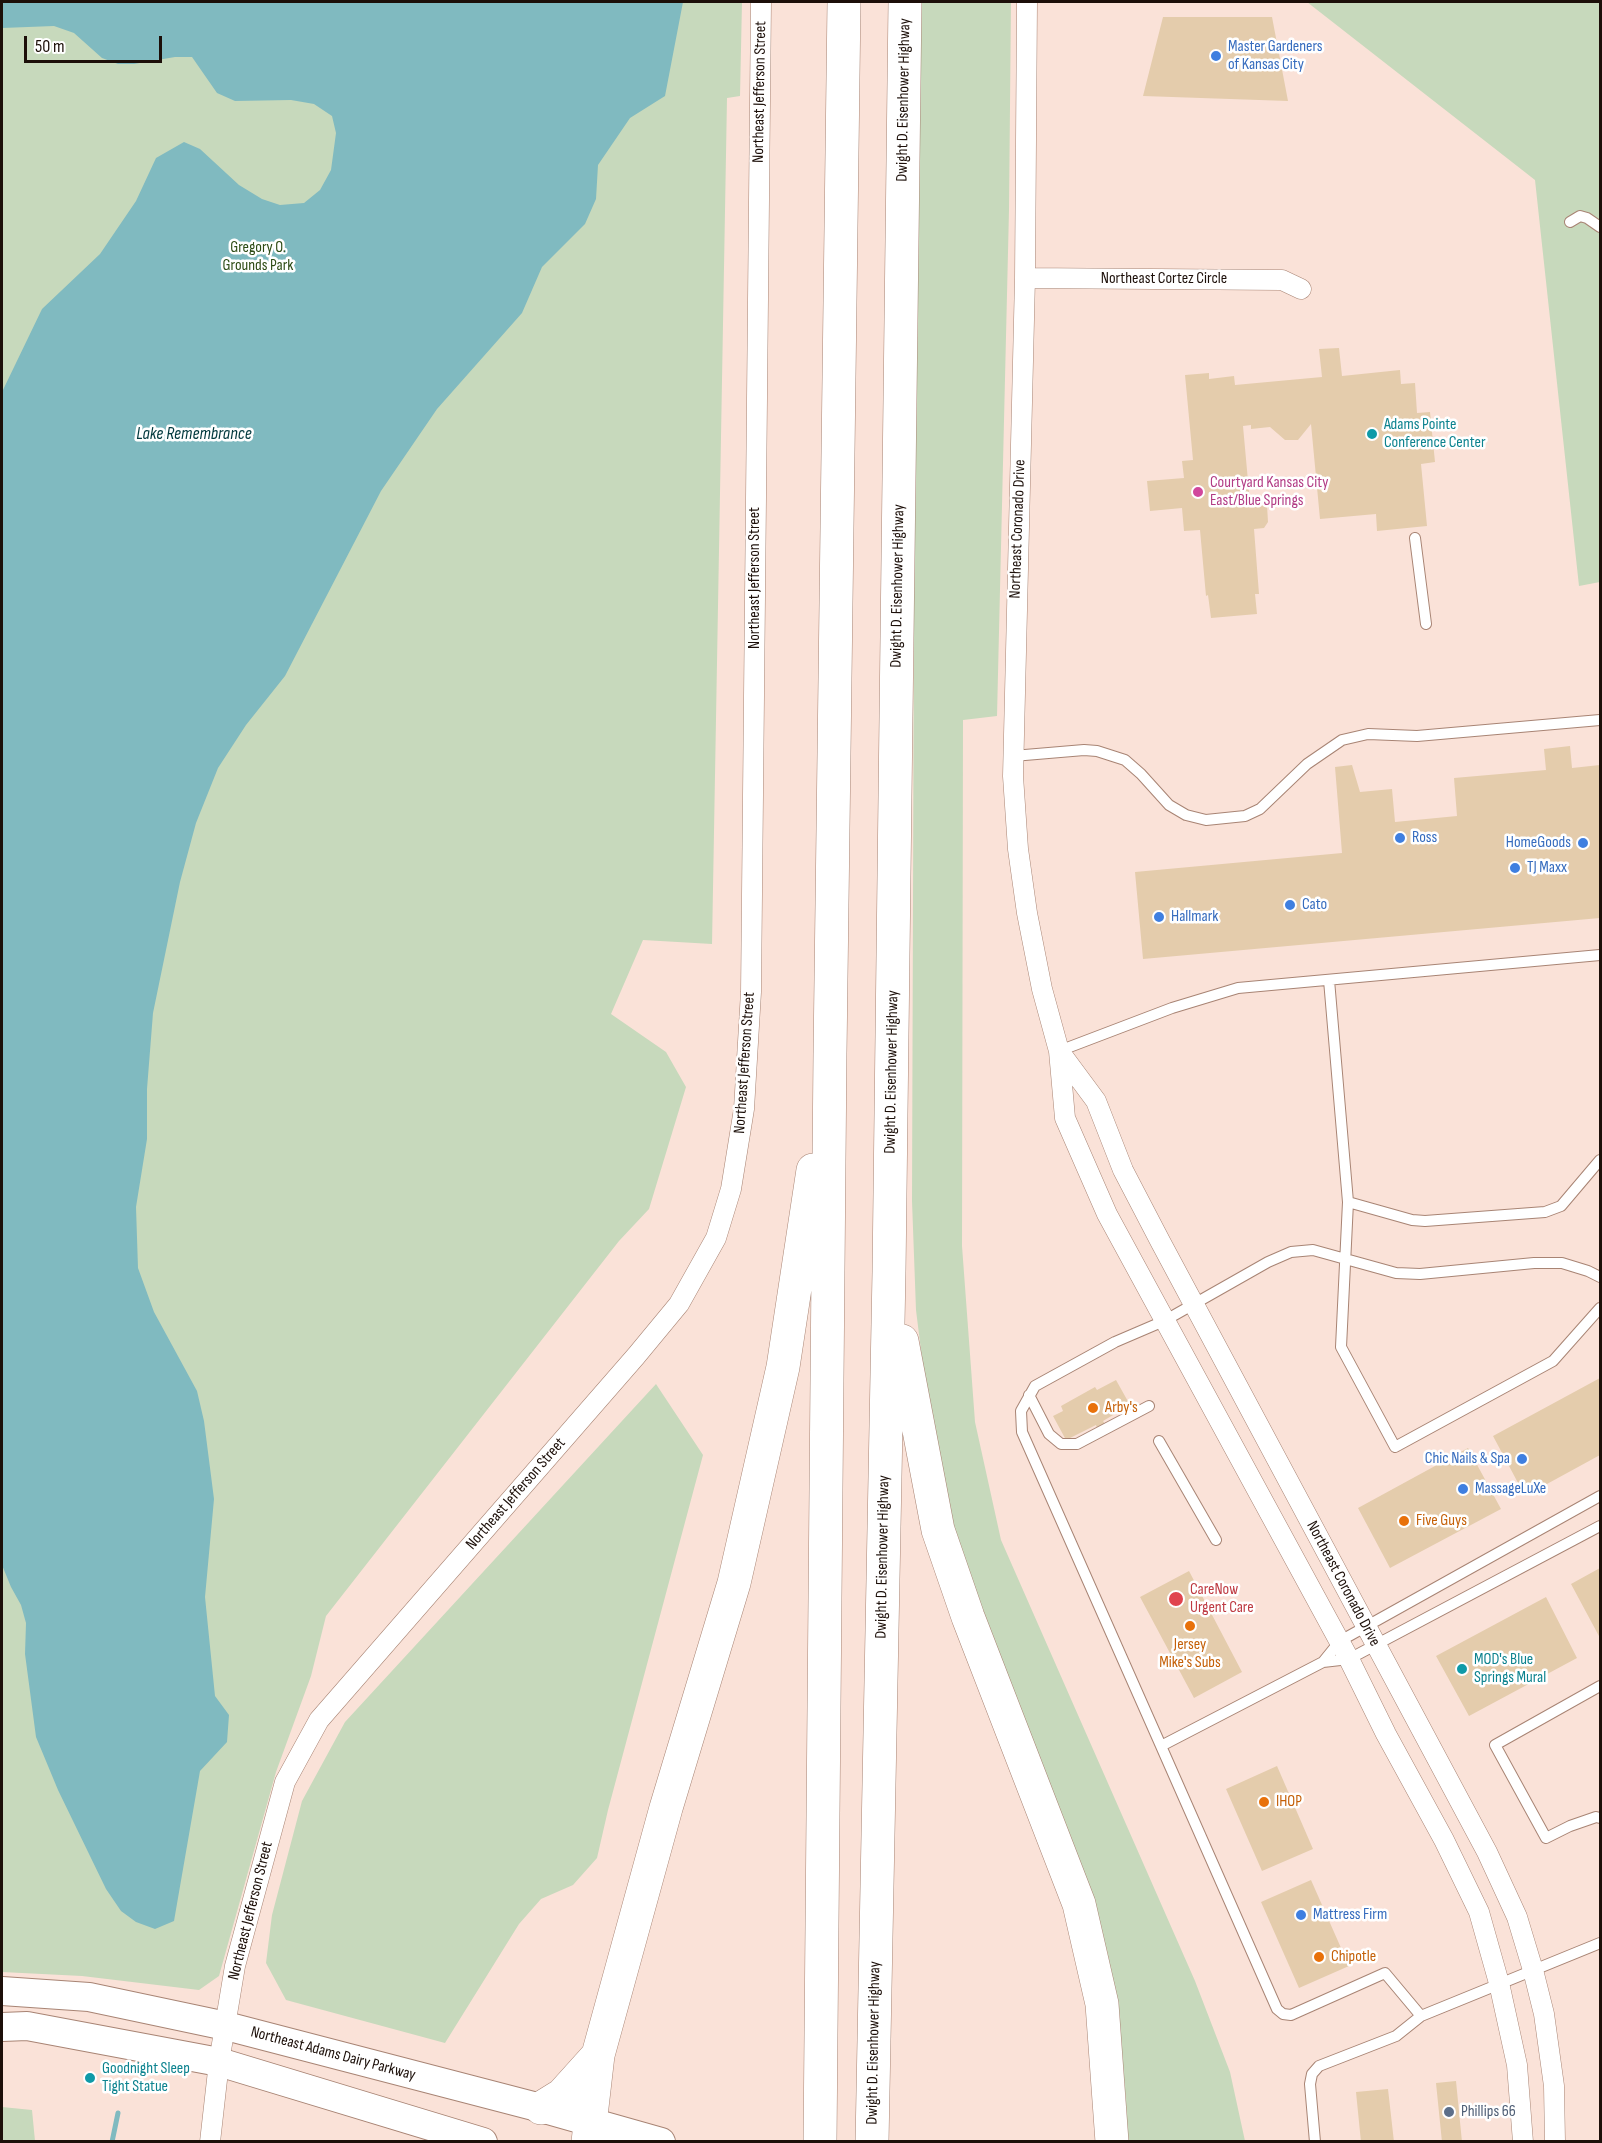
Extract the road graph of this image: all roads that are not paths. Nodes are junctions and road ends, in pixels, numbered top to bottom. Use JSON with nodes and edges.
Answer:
{"nodes":[{"id":1,"x":761,"y":2,"type":"edge"},
{"id":2,"x":844,"y":2,"type":"edge"},
{"id":3,"x":905,"y":2,"type":"edge"},
{"id":4,"x":1027,"y":2,"type":"edge"},
{"id":5,"x":1570,"y":222,"type":"dead end"},
{"id":6,"x":1600,"y":227,"type":"edge"},
{"id":7,"x":1025,"y":278,"type":"junction"},
{"id":8,"x":1301,"y":289,"type":"dead end"},
{"id":9,"x":1415,"y":538,"type":"dead end"},
{"id":10,"x":1426,"y":624,"type":"dead end"},
{"id":11,"x":1600,"y":720,"type":"edge"},
{"id":12,"x":1013,"y":756,"type":"junction"},
{"id":13,"x":1600,"y":955,"type":"edge"},
{"id":14,"x":1329,"y":980,"type":"junction"},
{"id":15,"x":1059,"y":1051,"type":"junction"},
{"id":16,"x":830,"y":1053,"type":"junction"},
{"id":17,"x":1600,"y":1160,"type":"edge"},
{"id":18,"x":1348,"y":1202,"type":"junction"},
{"id":19,"x":1345,"y":1258,"type":"junction"},
{"id":20,"x":889,"y":1272,"type":"junction"},
{"id":21,"x":1600,"y":1277,"type":"edge"},
{"id":22,"x":1194,"y":1304,"type":"junction"},
{"id":23,"x":1600,"y":1308,"type":"edge"},
{"id":24,"x":1164,"y":1321,"type":"junction"},
{"id":25,"x":1029,"y":1395,"type":"junction"},
{"id":26,"x":1149,"y":1406,"type":"dead end"},
{"id":27,"x":1159,"y":1441,"type":"dead end"},
{"id":28,"x":1600,"y":1496,"type":"edge"},
{"id":29,"x":1600,"y":1526,"type":"edge"},
{"id":30,"x":1216,"y":1540,"type":"dead end"},
{"id":31,"x":1366,"y":1627,"type":"junction"},
{"id":32,"x":1340,"y":1641,"type":"junction"},
{"id":33,"x":1376,"y":1645,"type":"junction"},
{"id":34,"x":1349,"y":1659,"type":"junction"},
{"id":35,"x":1323,"y":1662,"type":"junction"},
{"id":36,"x":1600,"y":1686,"type":"edge"},
{"id":37,"x":1161,"y":1746,"type":"junction"},
{"id":38,"x":1600,"y":1818,"type":"edge"},
{"id":39,"x":1600,"y":1943,"type":"edge"},
{"id":40,"x":1533,"y":1970,"type":"junction"},
{"id":41,"x":1499,"y":1983,"type":"junction"},
{"id":42,"x":2,"y":1992,"type":"edge"},
{"id":43,"x":1421,"y":2016,"type":"junction"},
{"id":44,"x":226,"y":2026,"type":"junction"},
{"id":45,"x":2,"y":2027,"type":"edge"},
{"id":46,"x":598,"y":2055,"type":"junction"},
{"id":47,"x":219,"y":2062,"type":"junction"},
{"id":48,"x":541,"y":2108,"type":"junction"},
{"id":49,"x":589,"y":2132,"type":"edge"},
{"id":50,"x":210,"y":2142,"type":"edge"},
{"id":51,"x":483,"y":2142,"type":"edge"},
{"id":52,"x":660,"y":2142,"type":"edge"},
{"id":53,"x":820,"y":2142,"type":"edge"},
{"id":54,"x":872,"y":2142,"type":"edge"},
{"id":55,"x":1112,"y":2142,"type":"edge"},
{"id":56,"x":1315,"y":2142,"type":"edge"},
{"id":57,"x":1523,"y":2142,"type":"edge"},
{"id":58,"x":1555,"y":2142,"type":"edge"}],
"edges":[{"from":1,"to":44,"type":"street","name":"Northeast Jefferson Street"},
{"from":2,"to":16,"type":"highway"},
{"from":3,"to":20,"type":"highway","name":"Dwight D. Eisenhower Highway"},
{"from":4,"to":7,"type":"street","name":"Northeast Coronado Drive"},
{"from":5,"to":6,"type":"lane"},
{"from":7,"to":8,"type":"street","name":"Northeast Cortez Circle"},
{"from":7,"to":12,"type":"street","name":"Northeast Coronado Drive"},
{"from":9,"to":10,"type":"lane"},
{"from":11,"to":12,"type":"lane"},
{"from":12,"to":15,"type":"street","name":"Northeast Coronado Drive"},
{"from":13,"to":14,"type":"lane"},
{"from":14,"to":15,"type":"lane"},
{"from":14,"to":18,"type":"lane"},
{"from":15,"to":22,"type":"street","name":"Northeast Coronado Drive"},
{"from":15,"to":24,"type":"street","name":"Northeast Coronado Drive"},
{"from":16,"to":46,"type":"highway"},
{"from":16,"to":53,"type":"highway"},
{"from":17,"to":18,"type":"lane"},
{"from":18,"to":19,"type":"lane"},
{"from":19,"to":21,"type":"lane"},
{"from":19,"to":22,"type":"lane"},
{"from":19,"to":23,"type":"lane"},
{"from":20,"to":54,"type":"highway","name":"Dwight D. Eisenhower Highway"},
{"from":20,"to":55,"type":"highway"},
{"from":22,"to":24,"type":"lane"},
{"from":22,"to":31,"type":"street","name":"Northeast Coronado Drive"},
{"from":24,"to":25,"type":"lane"},
{"from":24,"to":32,"type":"street","name":"Northeast Coronado Drive"},
{"from":25,"to":26,"type":"lane"},
{"from":25,"to":37,"type":"lane"},
{"from":27,"to":30,"type":"lane"},
{"from":28,"to":31,"type":"lane"},
{"from":29,"to":33,"type":"lane"},
{"from":31,"to":32,"type":"lane"},
{"from":31,"to":33,"type":"street","name":"Northeast Coronado Drive"},
{"from":32,"to":34,"type":"street","name":"Northeast Coronado Drive"},
{"from":32,"to":35,"type":"lane"},
{"from":33,"to":34,"type":"lane"},
{"from":33,"to":40,"type":"street","name":"Northeast Coronado Drive"},
{"from":34,"to":35,"type":"lane"},
{"from":34,"to":41,"type":"street","name":"Northeast Coronado Drive"},
{"from":35,"to":37,"type":"lane"},
{"from":36,"to":38,"type":"lane"},
{"from":37,"to":43,"type":"lane"},
{"from":39,"to":40,"type":"lane"},
{"from":40,"to":41,"type":"lane"},
{"from":40,"to":58,"type":"street","name":"Northeast Coronado Drive"},
{"from":41,"to":43,"type":"lane"},
{"from":41,"to":57,"type":"street","name":"Northeast Coronado Drive"},
{"from":42,"to":44,"type":"main road","name":"Northeast Adams Dairy Parkway"},
{"from":43,"to":56,"type":"lane"},
{"from":44,"to":47,"type":"street","name":"Northeast Jefferson Street"},
{"from":44,"to":48,"type":"main road","name":"Northeast Adams Dairy Parkway"},
{"from":45,"to":47,"type":"main road"},
{"from":46,"to":48,"type":"highway"},
{"from":46,"to":49,"type":"highway"},
{"from":47,"to":50,"type":"street","name":"Northeast Jefferson Street"},
{"from":47,"to":51,"type":"main road"},
{"from":48,"to":49,"type":"main road","name":"Northeast Adams Dairy Parkway"},
{"from":49,"to":52,"type":"main road","name":"Northeast Adams Dairy Parkway"}]}
